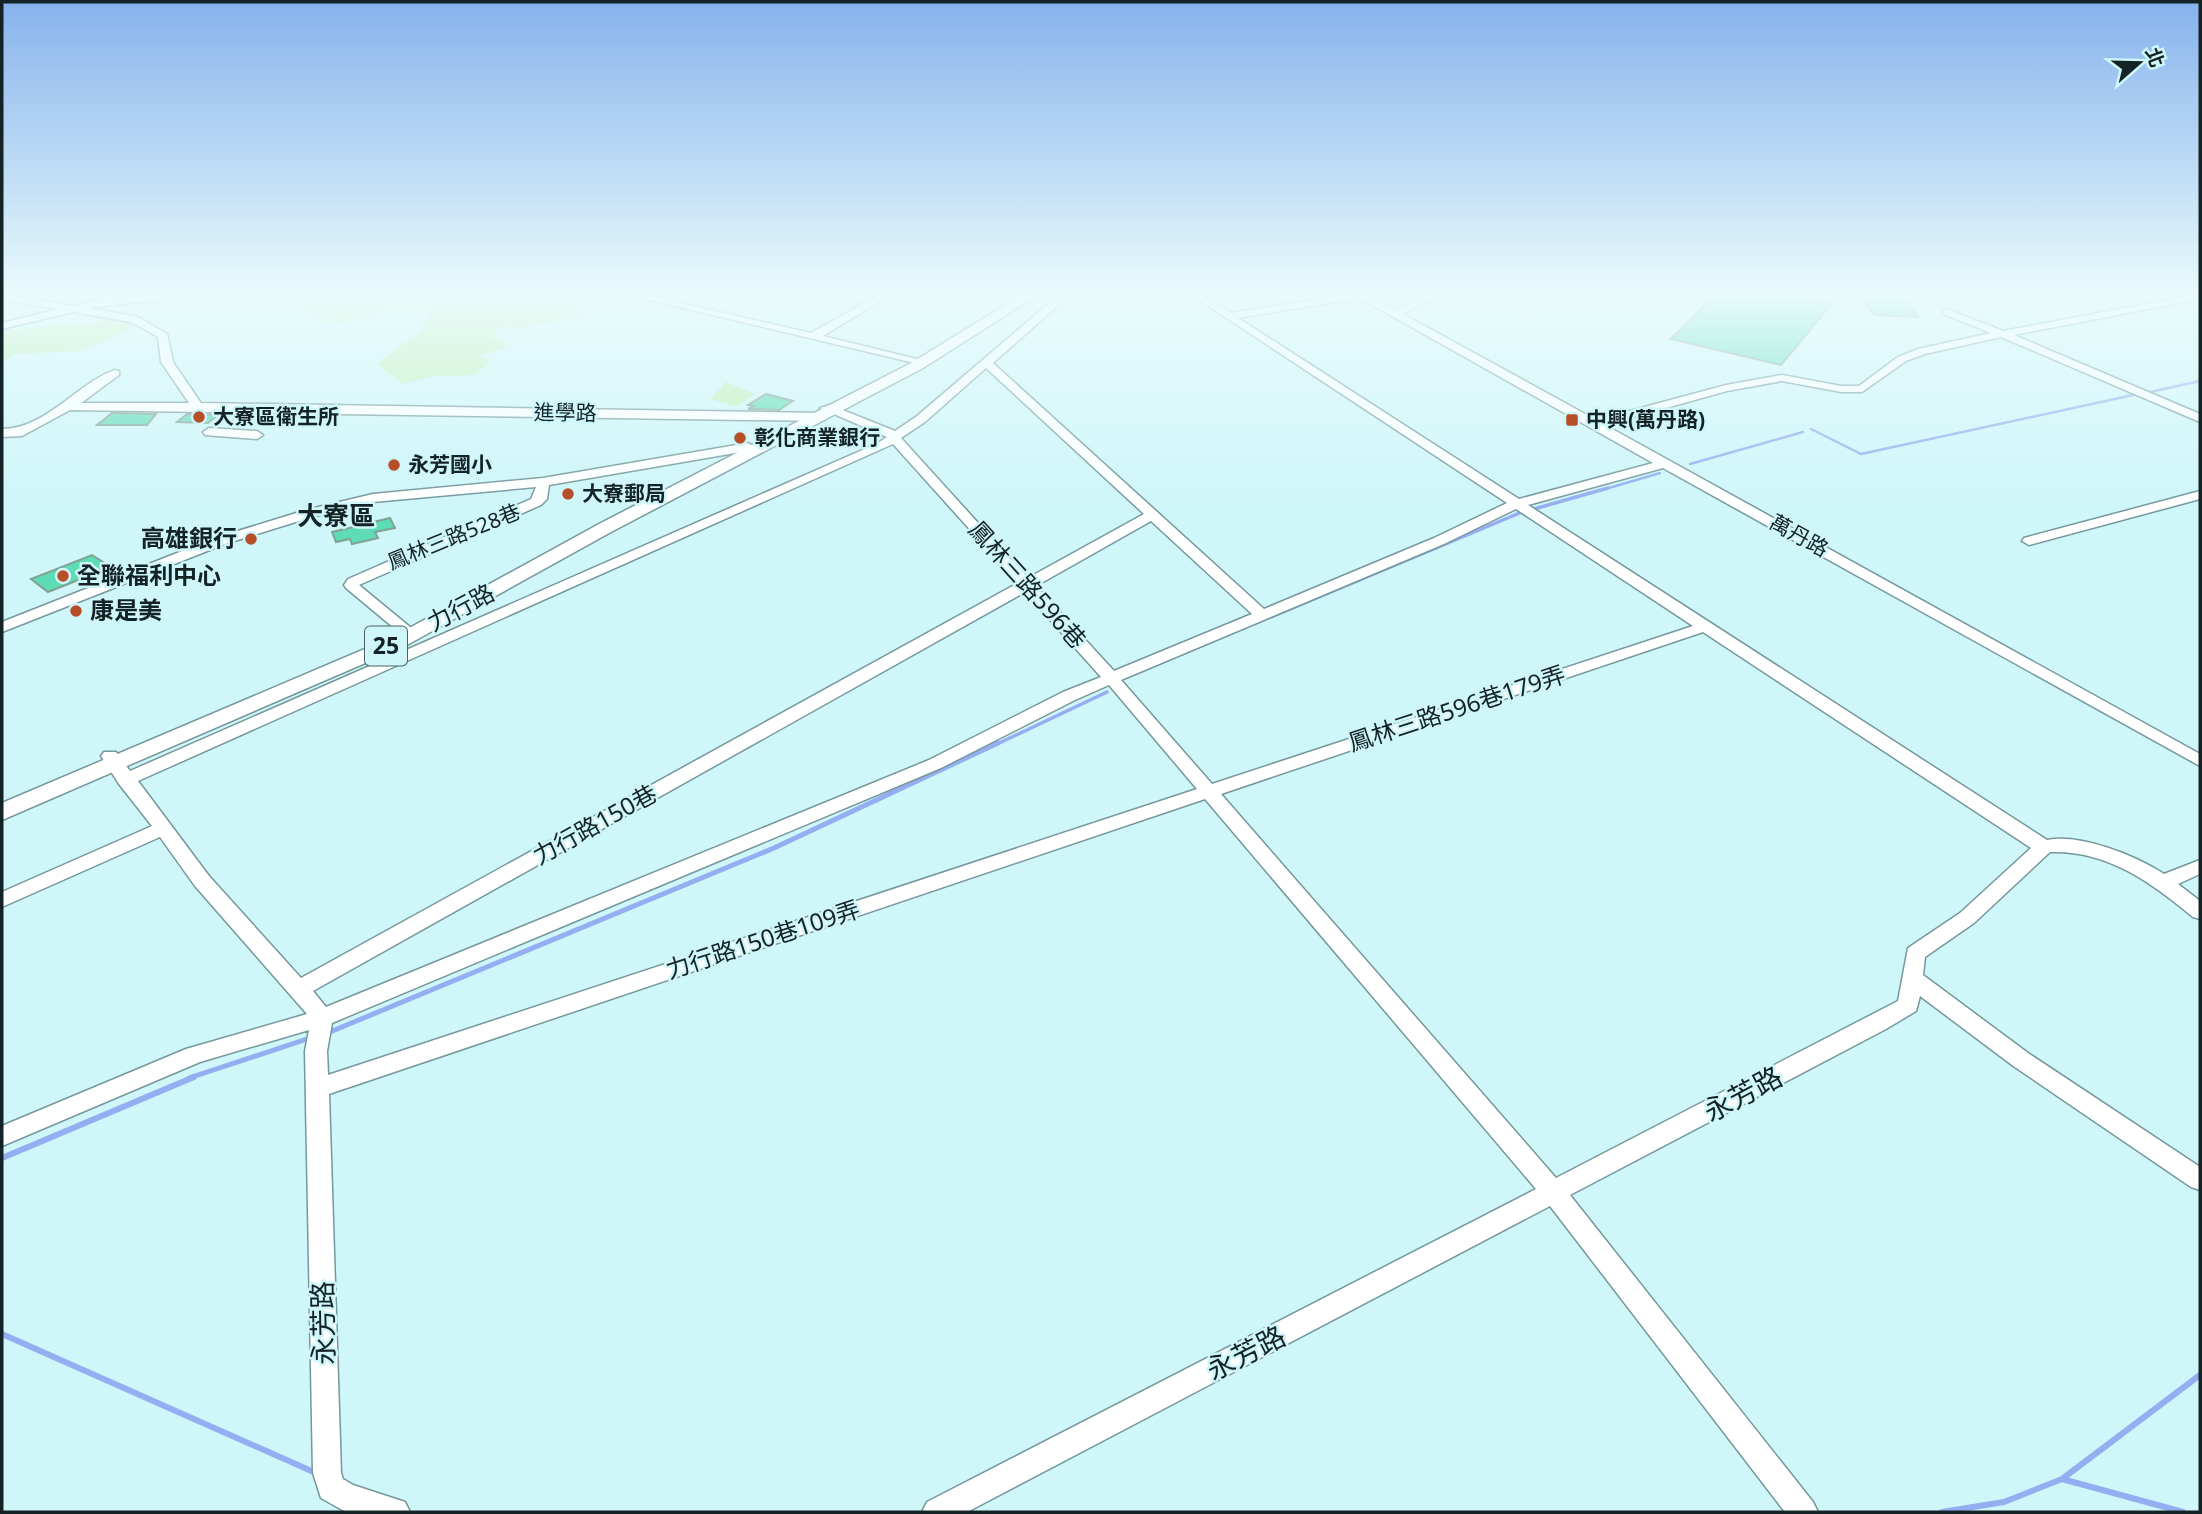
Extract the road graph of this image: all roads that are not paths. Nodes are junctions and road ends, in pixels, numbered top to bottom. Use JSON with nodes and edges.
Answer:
{"nodes":[{"id":1,"x":169,"y":365,"type":"edge"},
{"id":2,"x":912,"y":365,"type":"edge"},
{"id":3,"x":983,"y":365,"type":"edge"},
{"id":4,"x":989,"y":365,"type":"edge"},
{"id":5,"x":1304,"y":365,"type":"edge"},
{"id":6,"x":1487,"y":365,"type":"edge"},
{"id":7,"x":1894,"y":365,"type":"edge"},
{"id":8,"x":2074,"y":365,"type":"edge"},
{"id":9,"x":115,"y":373,"type":"dead end"},
{"id":10,"x":68,"y":406,"type":"junction"},
{"id":11,"x":197,"y":407,"type":"junction"},
{"id":12,"x":824,"y":413,"type":"junction"},
{"id":13,"x":2200,"y":418,"type":"edge"},
{"id":14,"x":1596,"y":424,"type":"junction"},
{"id":15,"x":209,"y":432,"type":"dead end"},
{"id":16,"x":2,"y":433,"type":"edge"},
{"id":17,"x":257,"y":436,"type":"dead end"},
{"id":18,"x":894,"y":438,"type":"junction"},
{"id":19,"x":752,"y":448,"type":"junction"},
{"id":20,"x":1667,"y":463,"type":"junction"},
{"id":21,"x":543,"y":482,"type":"junction"},
{"id":22,"x":2200,"y":495,"type":"edge"},
{"id":23,"x":1518,"y":503,"type":"junction"},
{"id":24,"x":1152,"y":515,"type":"junction"},
{"id":25,"x":2029,"y":541,"type":"dead end"},
{"id":26,"x":1028,"y":586,"type":"junction"},
{"id":27,"x":1263,"y":615,"type":"junction"},
{"id":28,"x":1706,"y":626,"type":"junction"},
{"id":29,"x":2,"y":627,"type":"edge"},
{"id":30,"x":407,"y":632,"type":"junction"},
{"id":31,"x":1111,"y":678,"type":"junction"},
{"id":32,"x":2200,"y":761,"type":"edge"},
{"id":33,"x":117,"y":767,"type":"junction"},
{"id":34,"x":1208,"y":791,"type":"junction"},
{"id":35,"x":2,"y":803,"type":"edge"},
{"id":36,"x":2,"y":812,"type":"edge"},
{"id":37,"x":160,"y":829,"type":"junction"},
{"id":38,"x":2045,"y":847,"type":"junction"},
{"id":39,"x":2200,"y":867,"type":"edge"},
{"id":40,"x":2163,"y":882,"type":"junction"},
{"id":41,"x":2,"y":900,"type":"edge"},
{"id":42,"x":2200,"y":912,"type":"edge"},
{"id":43,"x":1913,"y":979,"type":"junction"},
{"id":44,"x":299,"y":989,"type":"junction"},
{"id":45,"x":322,"y":1018,"type":"junction"},
{"id":46,"x":318,"y":1088,"type":"junction"},
{"id":47,"x":2,"y":1136,"type":"edge"},
{"id":48,"x":2200,"y":1181,"type":"edge"},
{"id":49,"x":1555,"y":1194,"type":"junction"},
{"id":50,"x":395,"y":1512,"type":"edge"},
{"id":51,"x":937,"y":1512,"type":"edge"},
{"id":52,"x":1803,"y":1512,"type":"edge"}],
"edges":[{"from":1,"to":11,"type":"street"},
{"from":2,"to":12,"type":"main road","number":"25"},
{"from":3,"to":18,"type":"street"},
{"from":4,"to":24,"type":"street"},
{"from":5,"to":23,"type":"street"},
{"from":6,"to":14,"type":"street","name":"萬丹路"},
{"from":7,"to":14,"type":"street"},
{"from":8,"to":13,"type":"street"},
{"from":9,"to":10,"type":"street"},
{"from":10,"to":11,"type":"street","name":"進學路"},
{"from":10,"to":16,"type":"street"},
{"from":11,"to":12,"type":"street","name":"進學路"},
{"from":12,"to":18,"type":"street","name":"鳳林三路596巷"},
{"from":12,"to":19,"type":"main road","number":"25"},
{"from":14,"to":20,"type":"street","name":"萬丹路"},
{"from":15,"to":17,"type":"street"},
{"from":18,"to":26,"type":"street","name":"鳳林三路596巷"},
{"from":18,"to":33,"type":"street"},
{"from":19,"to":21,"type":"street"},
{"from":19,"to":30,"type":"main road","name":"力行路","number":"25"},
{"from":20,"to":23,"type":"street"},
{"from":20,"to":32,"type":"street","name":"萬丹路"},
{"from":21,"to":29,"type":"street"},
{"from":21,"to":30,"type":"street","name":"鳳林三路528巷"},
{"from":22,"to":25,"type":"street"},
{"from":23,"to":27,"type":"street"},
{"from":23,"to":28,"type":"street"},
{"from":24,"to":26,"type":"street","name":"力行路150巷"},
{"from":24,"to":27,"type":"street"},
{"from":26,"to":31,"type":"street","name":"鳳林三路596巷"},
{"from":26,"to":44,"type":"street","name":"力行路150巷"},
{"from":27,"to":31,"type":"street"},
{"from":28,"to":34,"type":"street","name":"鳳林三路596巷179弄"},
{"from":28,"to":38,"type":"street"},
{"from":30,"to":33,"type":"main road","name":"力行路","number":"25"},
{"from":31,"to":34,"type":"street","name":"鳳林三路596巷"},
{"from":31,"to":45,"type":"street"},
{"from":33,"to":35,"type":"main road","name":"力行路","number":"25"},
{"from":33,"to":36,"type":"main road","name":"力行路","number":"25"},
{"from":33,"to":37,"type":"street"},
{"from":34,"to":46,"type":"street","name":"力行路150巷109弄"},
{"from":34,"to":49,"type":"street"},
{"from":37,"to":41,"type":"street"},
{"from":37,"to":44,"type":"street"},
{"from":38,"to":40,"type":"street"},
{"from":38,"to":43,"type":"street","name":"永芳路"},
{"from":39,"to":40,"type":"street"},
{"from":40,"to":42,"type":"street"},
{"from":43,"to":48,"type":"street"},
{"from":43,"to":49,"type":"street","name":"永芳路"},
{"from":44,"to":45,"type":"street"},
{"from":45,"to":46,"type":"street"},
{"from":45,"to":47,"type":"street"},
{"from":46,"to":50,"type":"street","name":"永芳路"},
{"from":49,"to":51,"type":"street","name":"永芳路"},
{"from":49,"to":52,"type":"street"}]}
